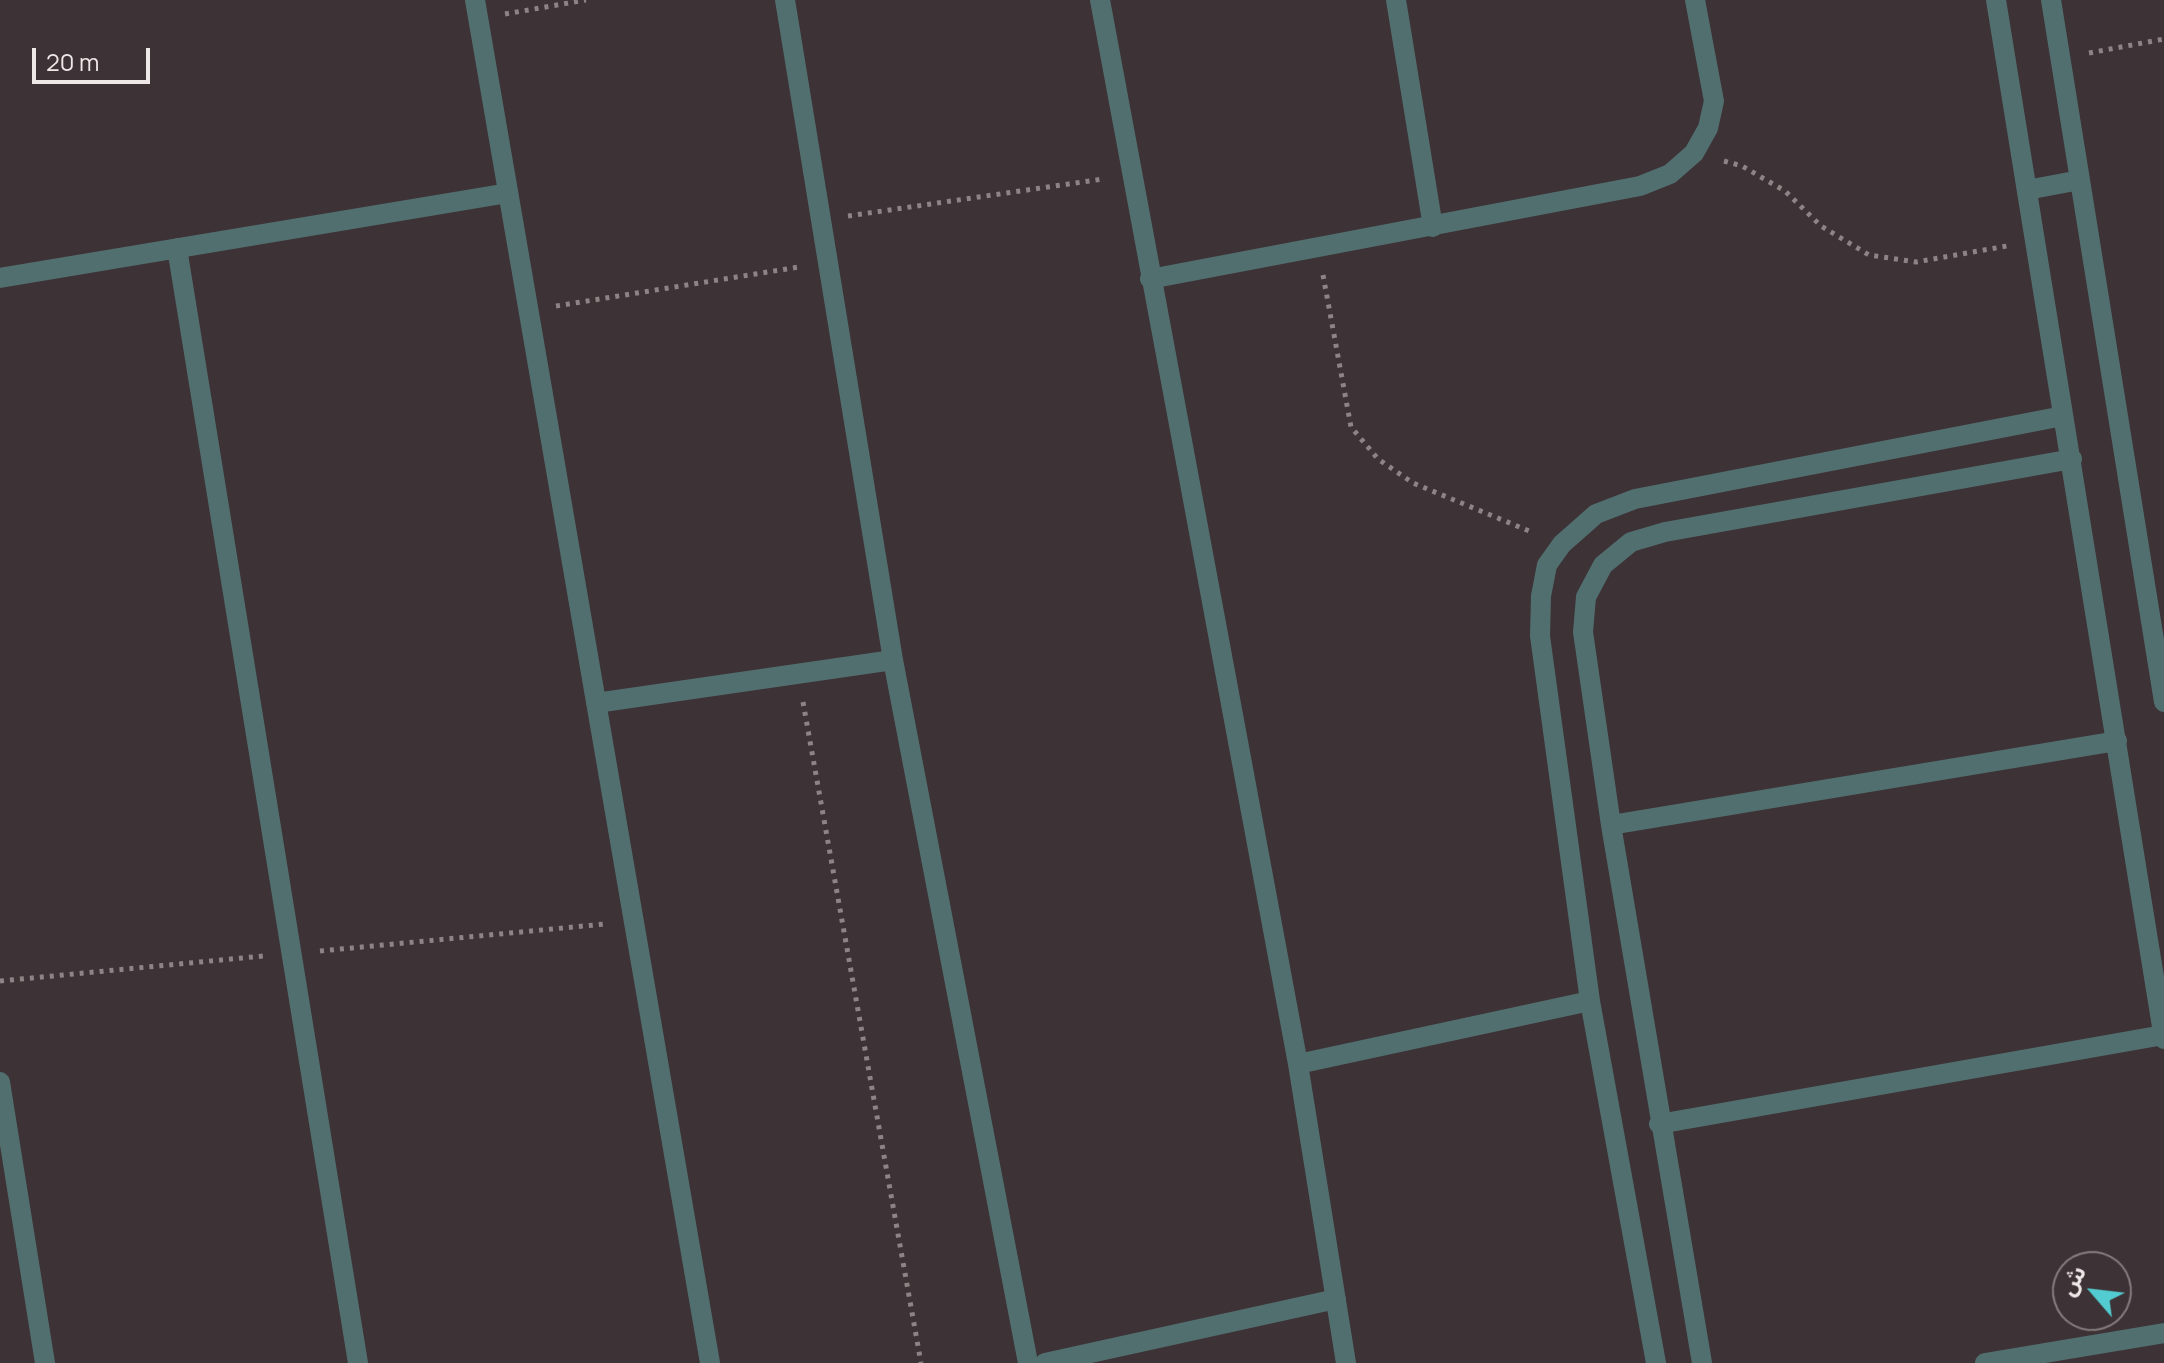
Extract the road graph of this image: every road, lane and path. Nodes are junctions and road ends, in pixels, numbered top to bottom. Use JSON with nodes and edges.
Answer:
{"nodes":[{"id":1,"x":586,"y":0,"type":"edge"},
{"id":2,"x":785,"y":0,"type":"edge"},
{"id":3,"x":1100,"y":0,"type":"edge"},
{"id":4,"x":1396,"y":0,"type":"edge"},
{"id":5,"x":1695,"y":0,"type":"edge"},
{"id":6,"x":1996,"y":0,"type":"edge"},
{"id":7,"x":2051,"y":0,"type":"edge"},
{"id":8,"x":477,"y":9,"type":"edge"},
{"id":9,"x":2164,"y":39,"type":"edge"},
{"id":10,"x":2060,"y":59,"type":"junction"},
{"id":11,"x":1694,"y":153,"type":"junction"},
{"id":12,"x":1132,"y":175,"type":"junction"},
{"id":13,"x":2080,"y":180,"type":"junction"},
{"id":14,"x":2027,"y":190,"type":"junction"},
{"id":15,"x":508,"y":193,"type":"junction"},
{"id":16,"x":820,"y":219,"type":"junction"},
{"id":17,"x":1433,"y":227,"type":"junction"},
{"id":18,"x":2035,"y":242,"type":"junction"},
{"id":19,"x":1318,"y":246,"type":"junction"},
{"id":20,"x":177,"y":248,"type":"junction"},
{"id":21,"x":828,"y":263,"type":"junction"},
{"id":22,"x":0,"y":278,"type":"edge"},
{"id":23,"x":1150,"y":279,"type":"junction"},
{"id":24,"x":528,"y":310,"type":"junction"},
{"id":25,"x":2063,"y":416,"type":"junction"},
{"id":26,"x":2072,"y":459,"type":"junction"},
{"id":27,"x":1562,"y":544,"type":"junction"},
{"id":28,"x":2157,"y":616,"type":"edge"},
{"id":29,"x":893,"y":660,"type":"junction"},
{"id":30,"x":798,"y":674,"type":"junction"},
{"id":31,"x":2164,"y":702,"type":"edge"},
{"id":32,"x":596,"y":703,"type":"junction"},
{"id":33,"x":2117,"y":741,"type":"junction"},
{"id":34,"x":1611,"y":825,"type":"junction"},
{"id":35,"x":1590,"y":1001,"type":"junction"},
{"id":36,"x":2164,"y":1037,"type":"edge"},
{"id":37,"x":1298,"y":1064,"type":"junction"},
{"id":38,"x":0,"y":1082,"type":"edge"},
{"id":39,"x":1659,"y":1124,"type":"junction"},
{"id":40,"x":1336,"y":1299,"type":"junction"},
{"id":41,"x":2164,"y":1333,"type":"edge"},
{"id":42,"x":45,"y":1363,"type":"edge"},
{"id":43,"x":358,"y":1363,"type":"edge"},
{"id":44,"x":710,"y":1363,"type":"edge"},
{"id":45,"x":921,"y":1363,"type":"edge"},
{"id":46,"x":1028,"y":1363,"type":"edge"},
{"id":47,"x":1045,"y":1363,"type":"edge"},
{"id":48,"x":1346,"y":1363,"type":"edge"},
{"id":49,"x":1656,"y":1363,"type":"edge"},
{"id":50,"x":1702,"y":1363,"type":"edge"},
{"id":51,"x":1985,"y":1363,"type":"edge"}],
"edges":[{"from":1,"to":8,"type":"path"},
{"from":2,"to":16,"type":"street"},
{"from":3,"to":12,"type":"street"},
{"from":4,"to":17,"type":"street"},
{"from":5,"to":11,"type":"street"},
{"from":6,"to":14,"type":"street"},
{"from":7,"to":10,"type":"street"},
{"from":8,"to":15,"type":"street"},
{"from":9,"to":10,"type":"path"},
{"from":10,"to":13,"type":"street"},
{"from":11,"to":17,"type":"street"},
{"from":11,"to":18,"type":"path"},
{"from":12,"to":16,"type":"path"},
{"from":12,"to":23,"type":"street"},
{"from":13,"to":14,"type":"street"},
{"from":13,"to":28,"type":"street"},
{"from":14,"to":18,"type":"street"},
{"from":15,"to":20,"type":"street"},
{"from":15,"to":24,"type":"street"},
{"from":16,"to":21,"type":"street"},
{"from":17,"to":19,"type":"street"},
{"from":18,"to":25,"type":"street"},
{"from":19,"to":23,"type":"street"},
{"from":19,"to":27,"type":"path"},
{"from":20,"to":22,"type":"street"},
{"from":20,"to":43,"type":"street"},
{"from":21,"to":24,"type":"path"},
{"from":21,"to":29,"type":"street"},
{"from":23,"to":37,"type":"street"},
{"from":24,"to":32,"type":"street"},
{"from":25,"to":26,"type":"street"},
{"from":25,"to":27,"type":"street"},
{"from":26,"to":33,"type":"street"},
{"from":26,"to":34,"type":"street"},
{"from":27,"to":35,"type":"street"},
{"from":28,"to":31,"type":"street"},
{"from":29,"to":30,"type":"street"},
{"from":29,"to":46,"type":"street"},
{"from":30,"to":32,"type":"street"},
{"from":30,"to":45,"type":"path"},
{"from":32,"to":44,"type":"street"},
{"from":33,"to":34,"type":"street"},
{"from":33,"to":36,"type":"street"},
{"from":34,"to":39,"type":"street"},
{"from":35,"to":37,"type":"street"},
{"from":35,"to":49,"type":"street"},
{"from":36,"to":39,"type":"street"},
{"from":37,"to":40,"type":"street"},
{"from":38,"to":42,"type":"street"},
{"from":39,"to":50,"type":"street"},
{"from":40,"to":47,"type":"street"},
{"from":40,"to":48,"type":"street"},
{"from":41,"to":51,"type":"street"}]}
